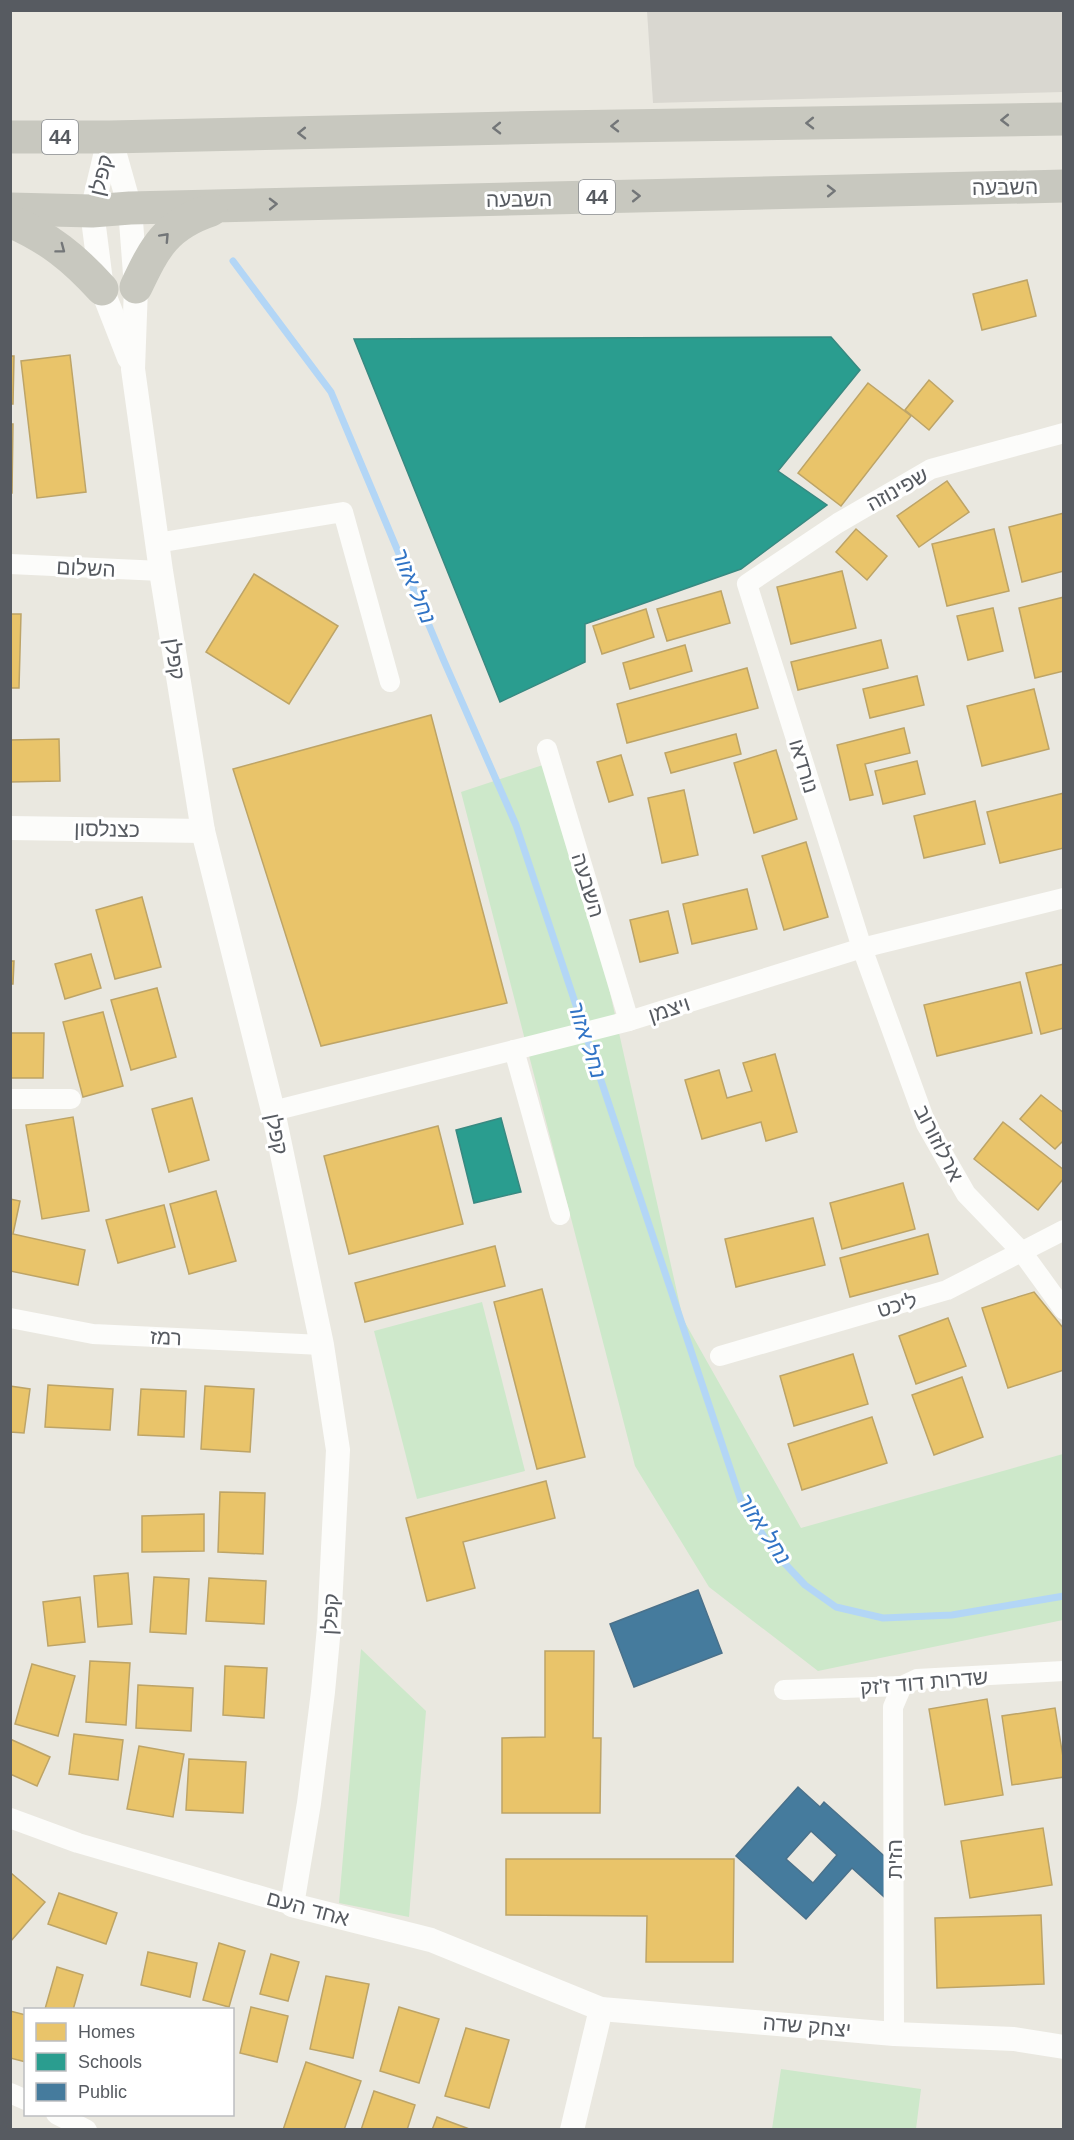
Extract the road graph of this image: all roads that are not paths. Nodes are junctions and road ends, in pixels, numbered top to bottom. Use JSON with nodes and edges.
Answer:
{"nodes":[{"id":1,"x":1064,"y":119,"type":"edge"},
{"id":2,"x":10,"y":137,"type":"edge"},
{"id":3,"x":110,"y":137,"type":"junction"},
{"id":4,"x":1064,"y":186,"type":"edge"},
{"id":5,"x":225,"y":205,"type":"junction"},
{"id":6,"x":130,"y":208,"type":"junction"},
{"id":7,"x":10,"y":209,"type":"edge"},
{"id":8,"x":92,"y":212,"type":"junction"},
{"id":9,"x":10,"y":221,"type":"edge"},
{"id":10,"x":136,"y":287,"type":"junction"},
{"id":11,"x":102,"y":289,"type":"junction"},
{"id":12,"x":133,"y":369,"type":"junction"},
{"id":13,"x":1064,"y":433,"type":"edge"},
{"id":14,"x":157,"y":543,"type":"junction"},
{"id":15,"x":10,"y":564,"type":"edge"},
{"id":16,"x":161,"y":571,"type":"junction"},
{"id":17,"x":747,"y":584,"type":"joint"},
{"id":18,"x":390,"y":682,"type":"dead end"},
{"id":19,"x":547,"y":749,"type":"dead end"},
{"id":20,"x":10,"y":828,"type":"edge"},
{"id":21,"x":203,"y":831,"type":"junction"},
{"id":22,"x":1064,"y":898,"type":"edge"},
{"id":23,"x":862,"y":948,"type":"junction"},
{"id":24,"x":620,"y":1024,"type":"junction"},
{"id":25,"x":514,"y":1050,"type":"junction"},
{"id":26,"x":10,"y":1099,"type":"edge"},
{"id":27,"x":71,"y":1099,"type":"dead end"},
{"id":28,"x":273,"y":1111,"type":"junction"},
{"id":29,"x":560,"y":1215,"type":"dead end"},
{"id":30,"x":1064,"y":1230,"type":"edge"},
{"id":31,"x":1022,"y":1252,"type":"junction"},
{"id":32,"x":1064,"y":1310,"type":"edge"},
{"id":33,"x":10,"y":1318,"type":"edge"},
{"id":34,"x":322,"y":1346,"type":"junction"},
{"id":35,"x":720,"y":1356,"type":"dead end"},
{"id":36,"x":1064,"y":1671,"type":"edge"},
{"id":37,"x":902,"y":1686,"type":"junction"},
{"id":38,"x":784,"y":1690,"type":"dead end"},
{"id":39,"x":10,"y":1818,"type":"edge"},
{"id":40,"x":292,"y":1905,"type":"junction"},
{"id":41,"x":601,"y":2009,"type":"junction"},
{"id":42,"x":1064,"y":2029,"type":"edge"},
{"id":43,"x":894,"y":2034,"type":"junction"},
{"id":44,"x":1014,"y":2039,"type":"junction"},
{"id":45,"x":1064,"y":2047,"type":"edge"},
{"id":46,"x":10,"y":2093,"type":"edge"},
{"id":47,"x":24,"y":2099,"type":"edge"},
{"id":48,"x":58,"y":2116,"type":"edge"},
{"id":49,"x":87,"y":2130,"type":"edge"},
{"id":50,"x":572,"y":2130,"type":"edge"}],
"edges":[{"from":1,"to":3,"type":"highway","number":"44","one_way":true},
{"from":2,"to":3,"type":"highway","number":"44"},
{"from":3,"to":6,"type":"street","name":"קפלן"},
{"from":3,"to":8,"type":"street","name":"קפלן"},
{"from":5,"to":4,"type":"highway","name":"השבעה","number":"44","one_way":true},
{"from":5,"to":6,"type":"highway","name":"השבעה","number":"44"},
{"from":10,"to":5,"type":"highway","one_way":true},
{"from":6,"to":8,"type":"highway","name":"השבעה","number":"44"},
{"from":6,"to":10,"type":"street","name":"קפלן"},
{"from":7,"to":8,"type":"highway","name":"השבעה","number":"44"},
{"from":8,"to":11,"type":"street","name":"קפלן"},
{"from":9,"to":11,"type":"highway","one_way":true},
{"from":10,"to":12,"type":"street","name":"קפלן"},
{"from":11,"to":12,"type":"street","name":"קפלן"},
{"from":12,"to":14,"type":"street","name":"קפלן"},
{"from":13,"to":17,"type":"street","name":"שפינוזה"},
{"from":14,"to":16,"type":"street","name":"קפלן"},
{"from":14,"to":18,"type":"street"},
{"from":15,"to":16,"type":"street","name":"השלום"},
{"from":16,"to":21,"type":"street","name":"קפלן"},
{"from":17,"to":23,"type":"street","name":"נורדאו"},
{"from":19,"to":24,"type":"street","name":"השבעה"},
{"from":20,"to":21,"type":"street","name":"כצנלסון"},
{"from":21,"to":28,"type":"street","name":"קפלן"},
{"from":22,"to":23,"type":"street","name":"ויצמן"},
{"from":23,"to":24,"type":"street","name":"ויצמן"},
{"from":23,"to":31,"type":"street","name":"ארלוזורוב"},
{"from":24,"to":25,"type":"street","name":"ויצמן"},
{"from":25,"to":28,"type":"street","name":"ויצמן"},
{"from":25,"to":29,"type":"street"},
{"from":26,"to":27,"type":"street"},
{"from":28,"to":34,"type":"street","name":"קפלן"},
{"from":30,"to":31,"type":"street","name":"ליכט"},
{"from":31,"to":32,"type":"street","name":"ארלוזורוב"},
{"from":31,"to":35,"type":"street","name":"ליכט"},
{"from":33,"to":34,"type":"street","name":"רמז"},
{"from":34,"to":40,"type":"street","name":"קפלן"},
{"from":36,"to":37,"type":"street","name":"שדרות דוד ז'זק"},
{"from":37,"to":38,"type":"street","name":"שדרות דוד ז'זק"},
{"from":37,"to":43,"type":"street","name":"הזית"},
{"from":39,"to":40,"type":"street","name":"אחד העם"},
{"from":40,"to":41,"type":"street","name":"אחד העם"},
{"from":41,"to":43,"type":"street","name":"יצחק שדה"},
{"from":41,"to":50,"type":"street"},
{"from":42,"to":44,"type":"street","name":"יצחק שדה"},
{"from":43,"to":44,"type":"street","name":"יצחק שדה"},
{"from":44,"to":45,"type":"street","name":"יצחק שדה"},
{"from":46,"to":47,"type":"street"},
{"from":48,"to":49,"type":"street"}]}
